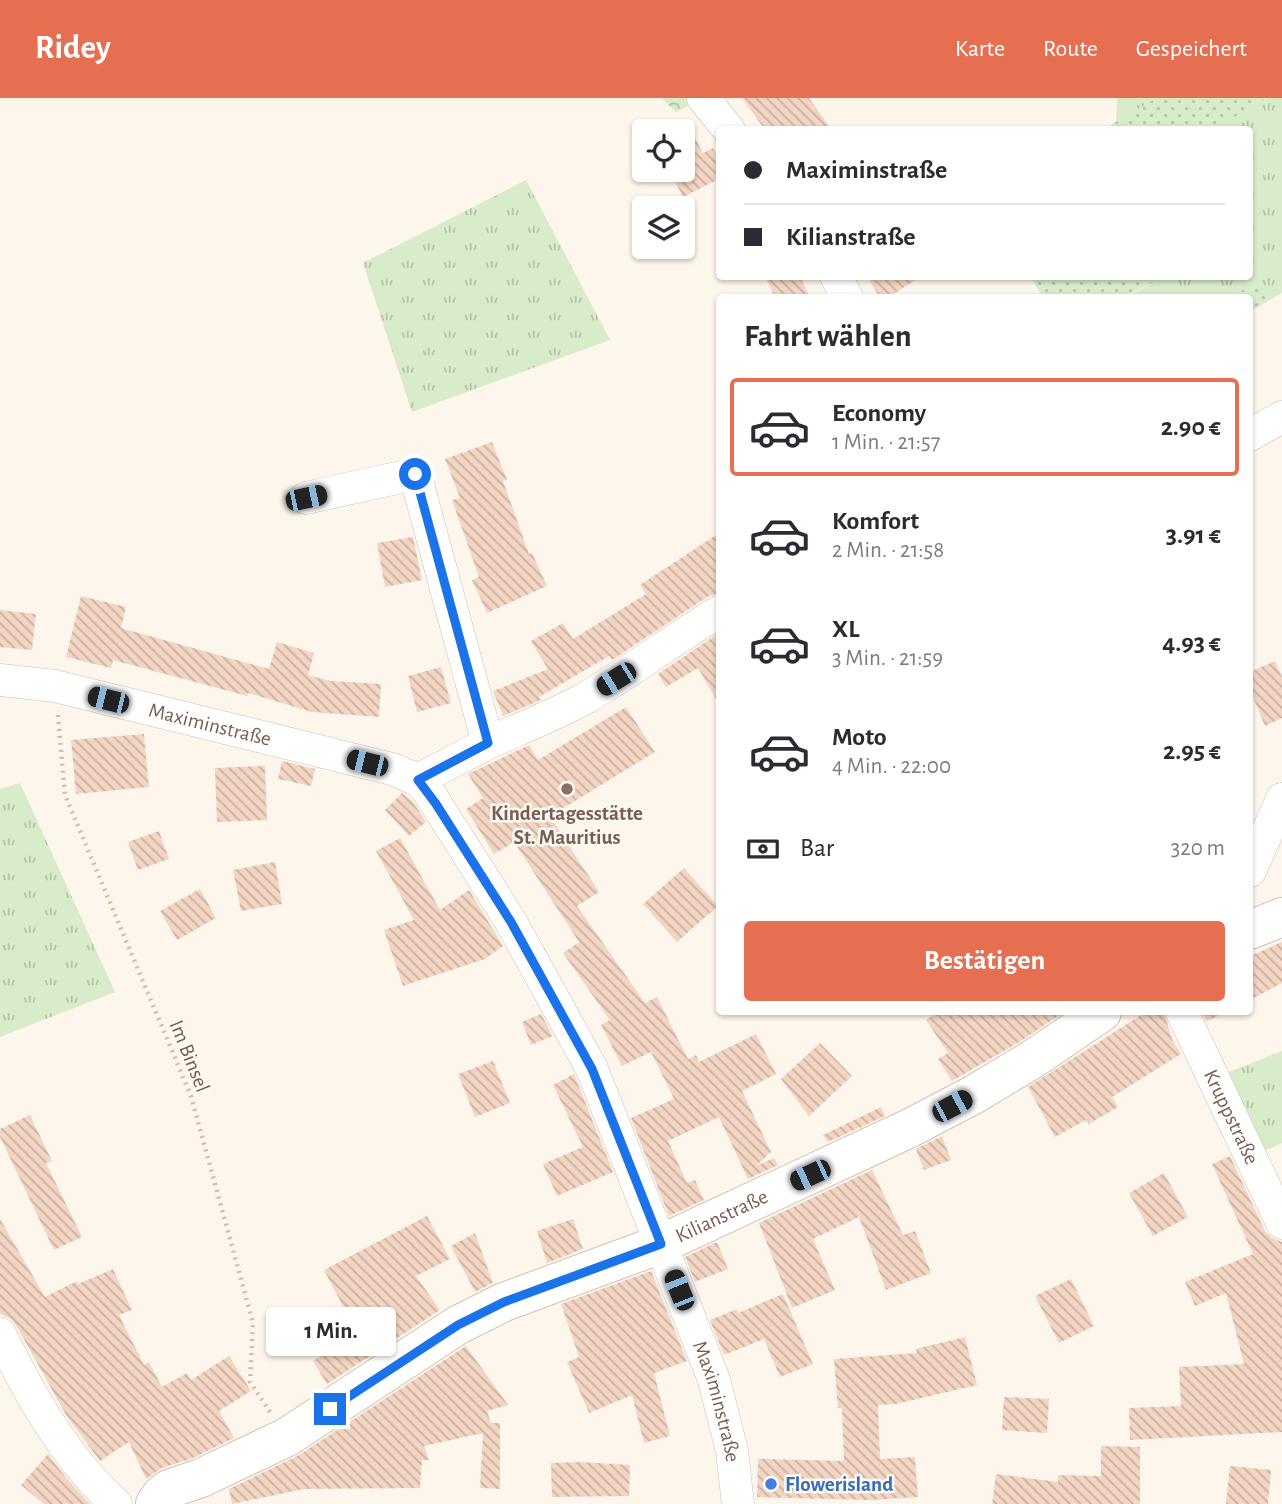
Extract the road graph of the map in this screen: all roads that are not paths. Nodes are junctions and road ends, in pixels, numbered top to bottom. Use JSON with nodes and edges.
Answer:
{"nodes":[{"id":1,"x":703,"y":98,"type":"edge"},
{"id":2,"x":726,"y":126,"type":"edge"},
{"id":3,"x":1282,"y":417,"type":"edge"},
{"id":4,"x":1253,"y":433,"type":"edge"},
{"id":5,"x":306,"y":498,"type":"dead end"},
{"id":6,"x":716,"y":614,"type":"edge"},
{"id":7,"x":0,"y":680,"type":"edge"},
{"id":8,"x":488,"y":743,"type":"junction"},
{"id":9,"x":418,"y":780,"type":"junction"},
{"id":10,"x":1282,"y":799,"type":"edge"},
{"id":11,"x":1253,"y":864,"type":"edge"},
{"id":12,"x":1282,"y":917,"type":"edge"},
{"id":13,"x":1253,"y":929,"type":"edge"},
{"id":14,"x":1098,"y":1015,"type":"edge"},
{"id":15,"x":1183,"y":1015,"type":"edge"},
{"id":16,"x":1282,"y":1223,"type":"edge"},
{"id":17,"x":661,"y":1244,"type":"junction"},
{"id":18,"x":0,"y":1334,"type":"edge"},
{"id":19,"x":116,"y":1504,"type":"edge"},
{"id":20,"x":155,"y":1504,"type":"edge"},
{"id":21,"x":738,"y":1504,"type":"edge"}],
"edges":[{"from":1,"to":2,"type":"street"},
{"from":3,"to":4,"type":"street"},
{"from":5,"to":8,"type":"street"},
{"from":6,"to":8,"type":"street"},
{"from":7,"to":9,"type":"street","name":"Maximinstraße"},
{"from":8,"to":9,"type":"street"},
{"from":9,"to":17,"type":"street","name":"Maximinstraße"},
{"from":10,"to":11,"type":"street"},
{"from":12,"to":13,"type":"street"},
{"from":14,"to":17,"type":"street","name":"Kilianstraße"},
{"from":15,"to":16,"type":"street","name":"Kruppstraße"},
{"from":17,"to":20,"type":"street","name":"Kilianstraße"},
{"from":17,"to":21,"type":"street","name":"Maximinstraße"},
{"from":18,"to":19,"type":"street"}]}
